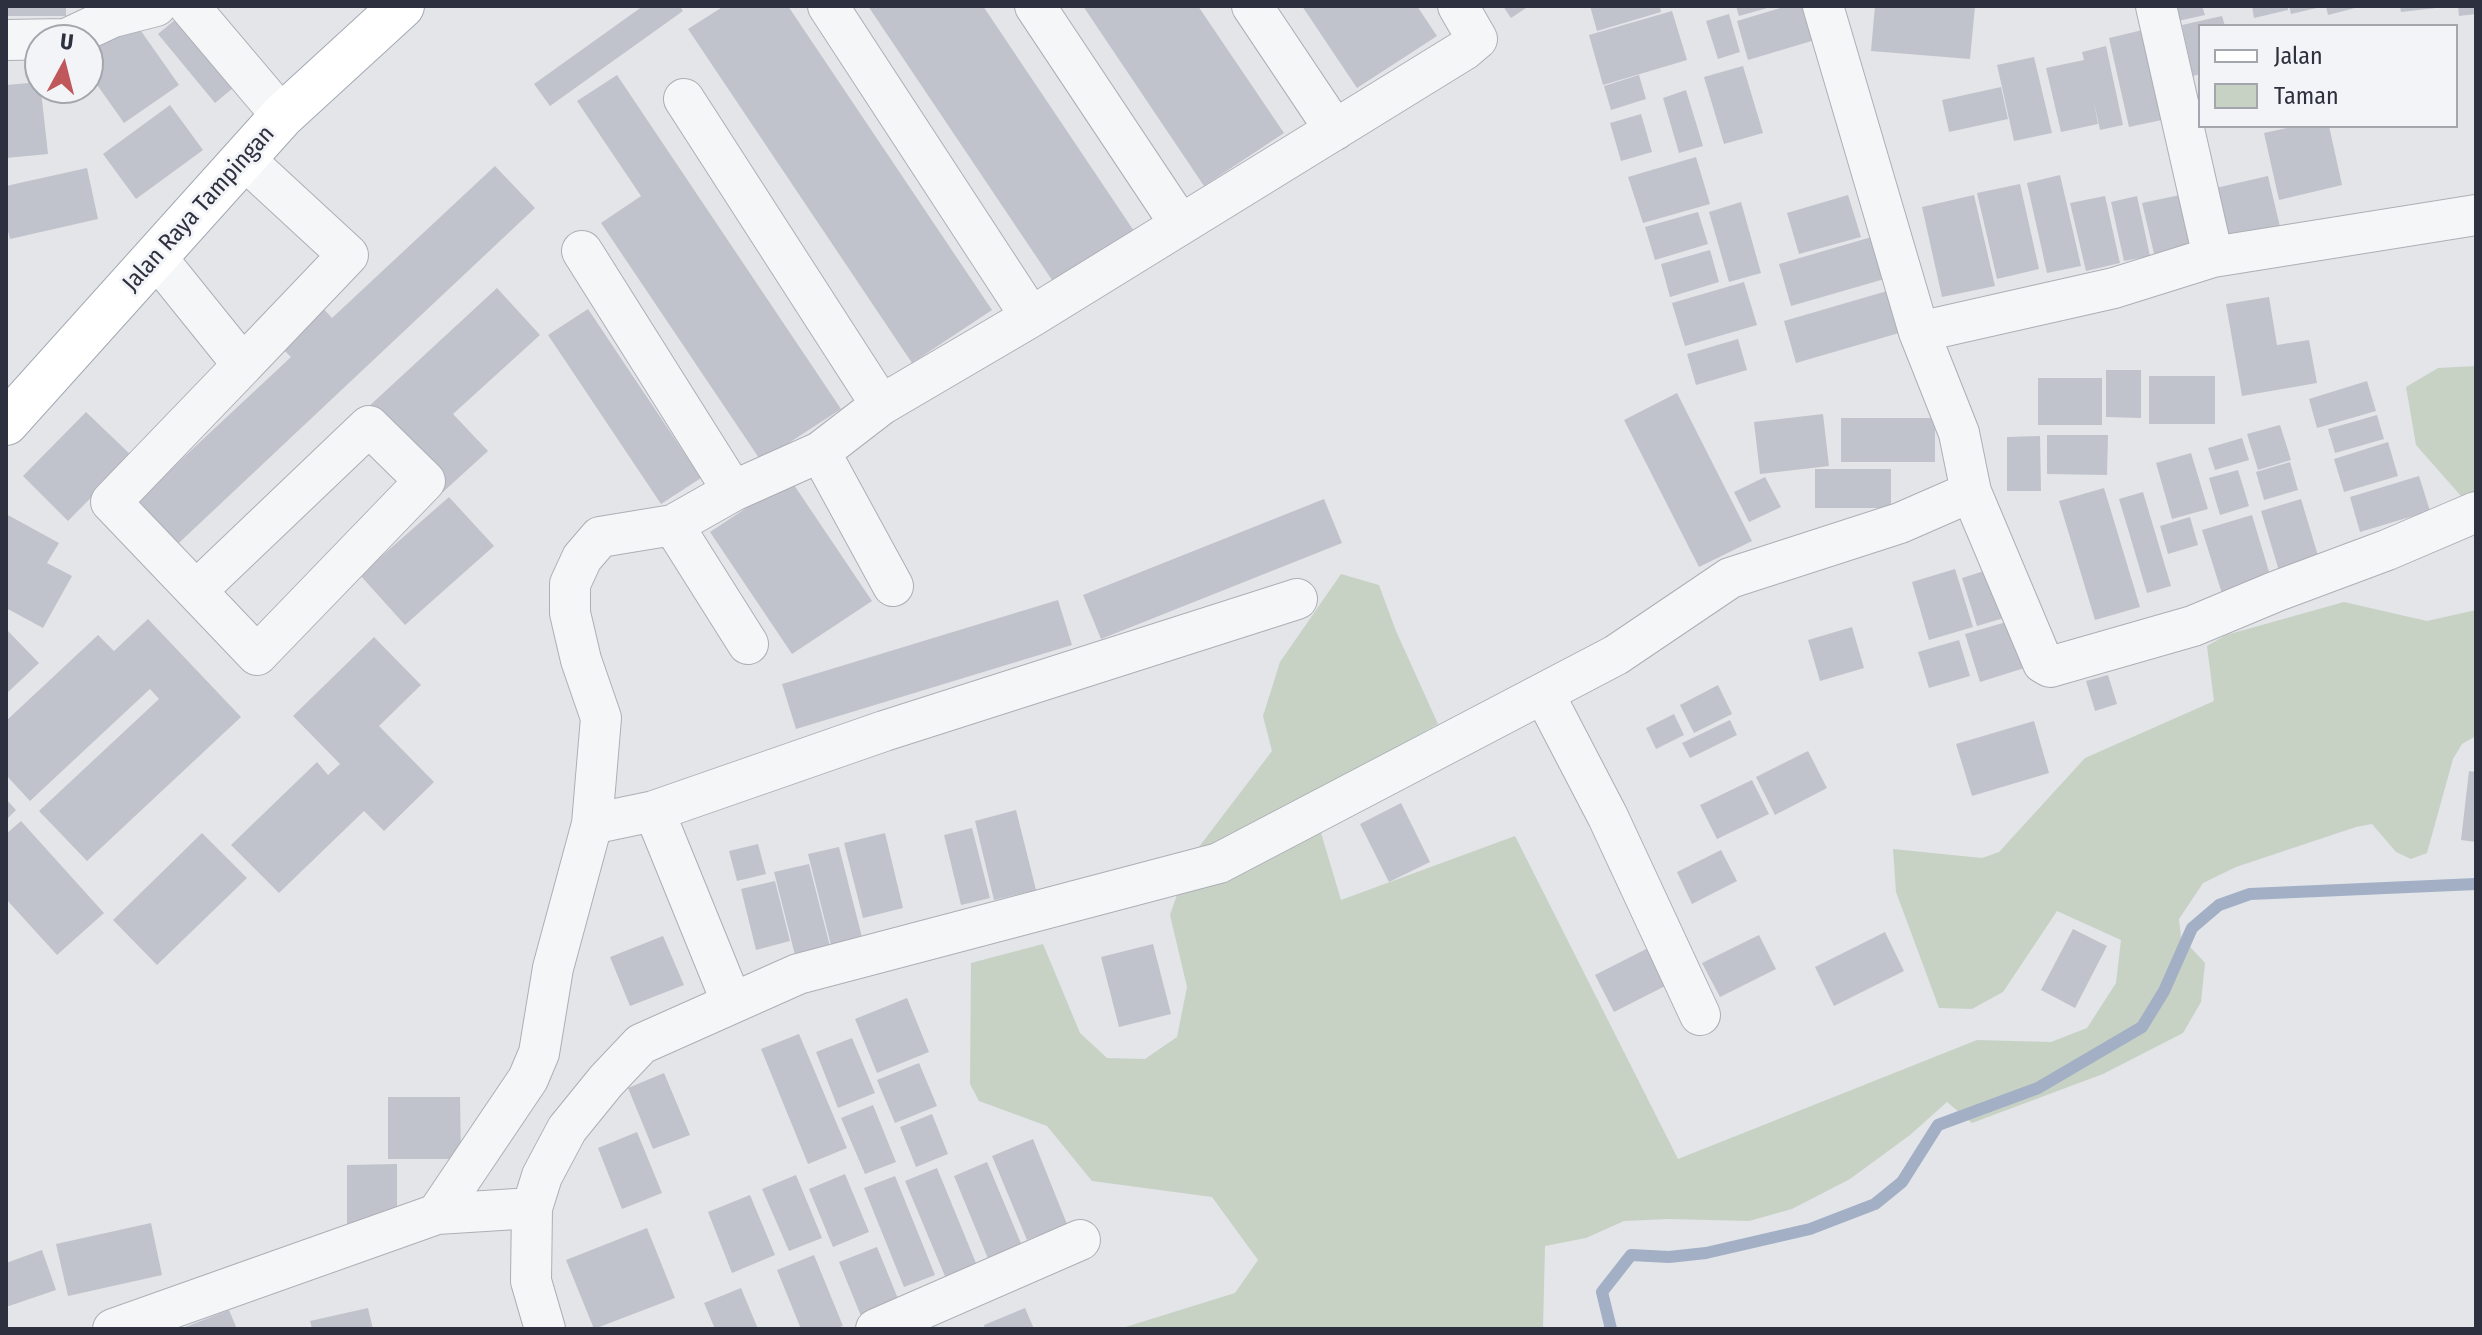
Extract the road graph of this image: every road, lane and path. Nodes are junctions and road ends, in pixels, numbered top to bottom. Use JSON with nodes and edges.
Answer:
{"nodes":[{"id":1,"x":156,"y":6,"type":"edge"},
{"id":2,"x":189,"y":6,"type":"edge"},
{"id":3,"x":402,"y":6,"type":"edge"},
{"id":4,"x":828,"y":6,"type":"edge"},
{"id":5,"x":1035,"y":6,"type":"edge"},
{"id":6,"x":1252,"y":6,"type":"edge"},
{"id":7,"x":1458,"y":6,"type":"edge"},
{"id":8,"x":1823,"y":6,"type":"edge"},
{"id":9,"x":2156,"y":6,"type":"edge"},
{"id":10,"x":6,"y":40,"type":"edge"},
{"id":11,"x":684,"y":99,"type":"dead end"},
{"id":12,"x":282,"y":116,"type":"junction"},
{"id":13,"x":1335,"y":130,"type":"junction"},
{"id":14,"x":244,"y":159,"type":"junction"},
{"id":15,"x":2476,"y":215,"type":"edge"},
{"id":16,"x":1180,"y":224,"type":"junction"},
{"id":17,"x":582,"y":251,"type":"dead end"},
{"id":18,"x":156,"y":257,"type":"junction"},
{"id":19,"x":2213,"y":257,"type":"junction"},
{"id":20,"x":1031,"y":317,"type":"junction"},
{"id":21,"x":1919,"y":332,"type":"junction"},
{"id":22,"x":243,"y":365,"type":"junction"},
{"id":23,"x":881,"y":405,"type":"junction"},
{"id":24,"x":6,"y":423,"type":"edge"},
{"id":25,"x":820,"y":452,"type":"junction"},
{"id":26,"x":733,"y":491,"type":"junction"},
{"id":27,"x":1971,"y":492,"type":"junction"},
{"id":28,"x":2476,"y":512,"type":"edge"},
{"id":29,"x":673,"y":525,"type":"junction"},
{"id":30,"x":893,"y":586,"type":"dead end"},
{"id":31,"x":196,"y":591,"type":"junction"},
{"id":32,"x":1297,"y":599,"type":"dead end"},
{"id":33,"x":748,"y":644,"type":"dead end"},
{"id":34,"x":1544,"y":694,"type":"junction"},
{"id":35,"x":654,"y":811,"type":"junction"},
{"id":36,"x":592,"y":824,"type":"junction"},
{"id":37,"x":732,"y":1003,"type":"junction"},
{"id":38,"x":1700,"y":1015,"type":"dead end"},
{"id":39,"x":532,"y":1208,"type":"junction"},
{"id":40,"x":437,"y":1214,"type":"junction"},
{"id":41,"x":1080,"y":1240,"type":"dead end"},
{"id":42,"x":113,"y":1329,"type":"edge"},
{"id":43,"x":545,"y":1329,"type":"edge"},
{"id":44,"x":876,"y":1329,"type":"edge"}],
"edges":[{"from":1,"to":10,"type":"street"},
{"from":2,"to":12,"type":"street"},
{"from":3,"to":12,"type":"main road","name":"Jalan Raya Tampingan"},
{"from":4,"to":20,"type":"street"},
{"from":5,"to":16,"type":"street"},
{"from":6,"to":13,"type":"street"},
{"from":7,"to":13,"type":"street"},
{"from":8,"to":21,"type":"street"},
{"from":9,"to":19,"type":"street"},
{"from":11,"to":23,"type":"street"},
{"from":12,"to":14,"type":"main road","name":"Jalan Raya Tampingan"},
{"from":13,"to":16,"type":"street"},
{"from":14,"to":18,"type":"main road","name":"Jalan Raya Tampingan"},
{"from":14,"to":22,"type":"street"},
{"from":15,"to":19,"type":"street"},
{"from":16,"to":20,"type":"street"},
{"from":17,"to":26,"type":"street"},
{"from":18,"to":22,"type":"street"},
{"from":18,"to":24,"type":"main road","name":"Jalan Raya Tampingan"},
{"from":19,"to":21,"type":"street"},
{"from":20,"to":23,"type":"street"},
{"from":21,"to":27,"type":"street"},
{"from":22,"to":31,"type":"street"},
{"from":23,"to":25,"type":"street"},
{"from":25,"to":26,"type":"street"},
{"from":25,"to":30,"type":"street"},
{"from":26,"to":29,"type":"street"},
{"from":27,"to":28,"type":"street"},
{"from":27,"to":34,"type":"street"},
{"from":29,"to":33,"type":"street"},
{"from":29,"to":36,"type":"street"},
{"from":31,"to":31,"type":"street"},
{"from":32,"to":35,"type":"street"},
{"from":34,"to":37,"type":"street"},
{"from":34,"to":38,"type":"street"},
{"from":35,"to":36,"type":"street"},
{"from":35,"to":37,"type":"street"},
{"from":36,"to":40,"type":"street"},
{"from":37,"to":39,"type":"street"},
{"from":39,"to":40,"type":"street"},
{"from":39,"to":43,"type":"street"},
{"from":40,"to":42,"type":"street"},
{"from":41,"to":44,"type":"street"}]}
